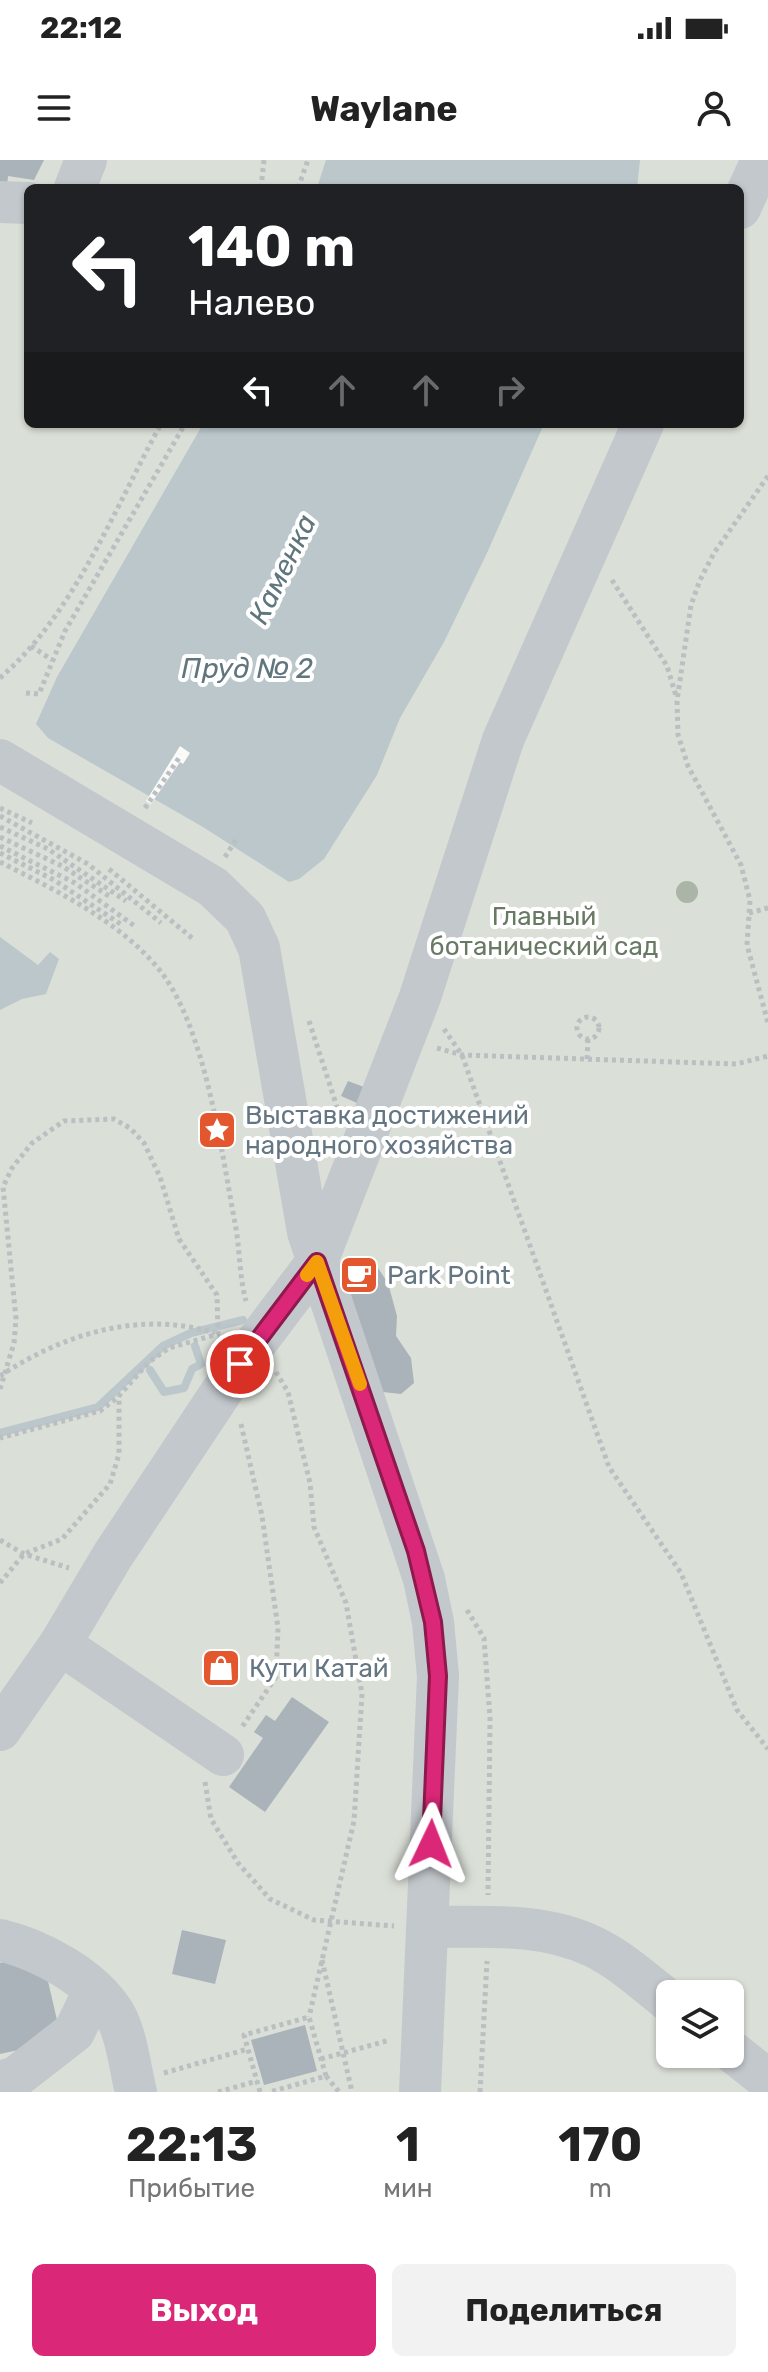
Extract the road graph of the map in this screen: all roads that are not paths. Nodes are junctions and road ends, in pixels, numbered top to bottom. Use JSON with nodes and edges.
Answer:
{"nodes":[{"id":1,"x":86,"y":160,"type":"edge"},
{"id":2,"x":762,"y":160,"type":"edge"},
{"id":3,"x":77,"y":184,"type":"edge"},
{"id":4,"x":744,"y":199,"type":"edge"},
{"id":5,"x":0,"y":202,"type":"edge"},
{"id":6,"x":24,"y":203,"type":"edge"},
{"id":7,"x":641,"y":428,"type":"edge"},
{"id":8,"x":0,"y":760,"type":"edge"},
{"id":9,"x":317,"y":1262,"type":"junction"},
{"id":10,"x":60,"y":1644,"type":"junction"},
{"id":11,"x":0,"y":1730,"type":"edge"},
{"id":12,"x":223,"y":1755,"type":"road end"},
{"id":13,"x":428,"y":1927,"type":"junction"},
{"id":14,"x":0,"y":1940,"type":"edge"},
{"id":15,"x":94,"y":1991,"type":"junction"},
{"id":16,"x":656,"y":1991,"type":"edge"},
{"id":17,"x":744,"y":2061,"type":"edge"},
{"id":18,"x":768,"y":2080,"type":"edge"},
{"id":19,"x":0,"y":2082,"type":"edge"},
{"id":20,"x":135,"y":2087,"type":"edge"},
{"id":21,"x":420,"y":2092,"type":"edge"}],
"edges":[{"from":1,"to":3,"type":"street"},
{"from":2,"to":4,"type":"street"},
{"from":5,"to":6,"type":"street"},
{"from":7,"to":9,"type":"street"},
{"from":8,"to":9,"type":"street"},
{"from":9,"to":10,"type":"street"},
{"from":9,"to":13,"type":"street"},
{"from":10,"to":11,"type":"street"},
{"from":10,"to":12,"type":"street"},
{"from":13,"to":16,"type":"street"},
{"from":13,"to":21,"type":"street"},
{"from":14,"to":15,"type":"street"},
{"from":15,"to":19,"type":"street"},
{"from":15,"to":20,"type":"street"},
{"from":17,"to":18,"type":"street"}]}
